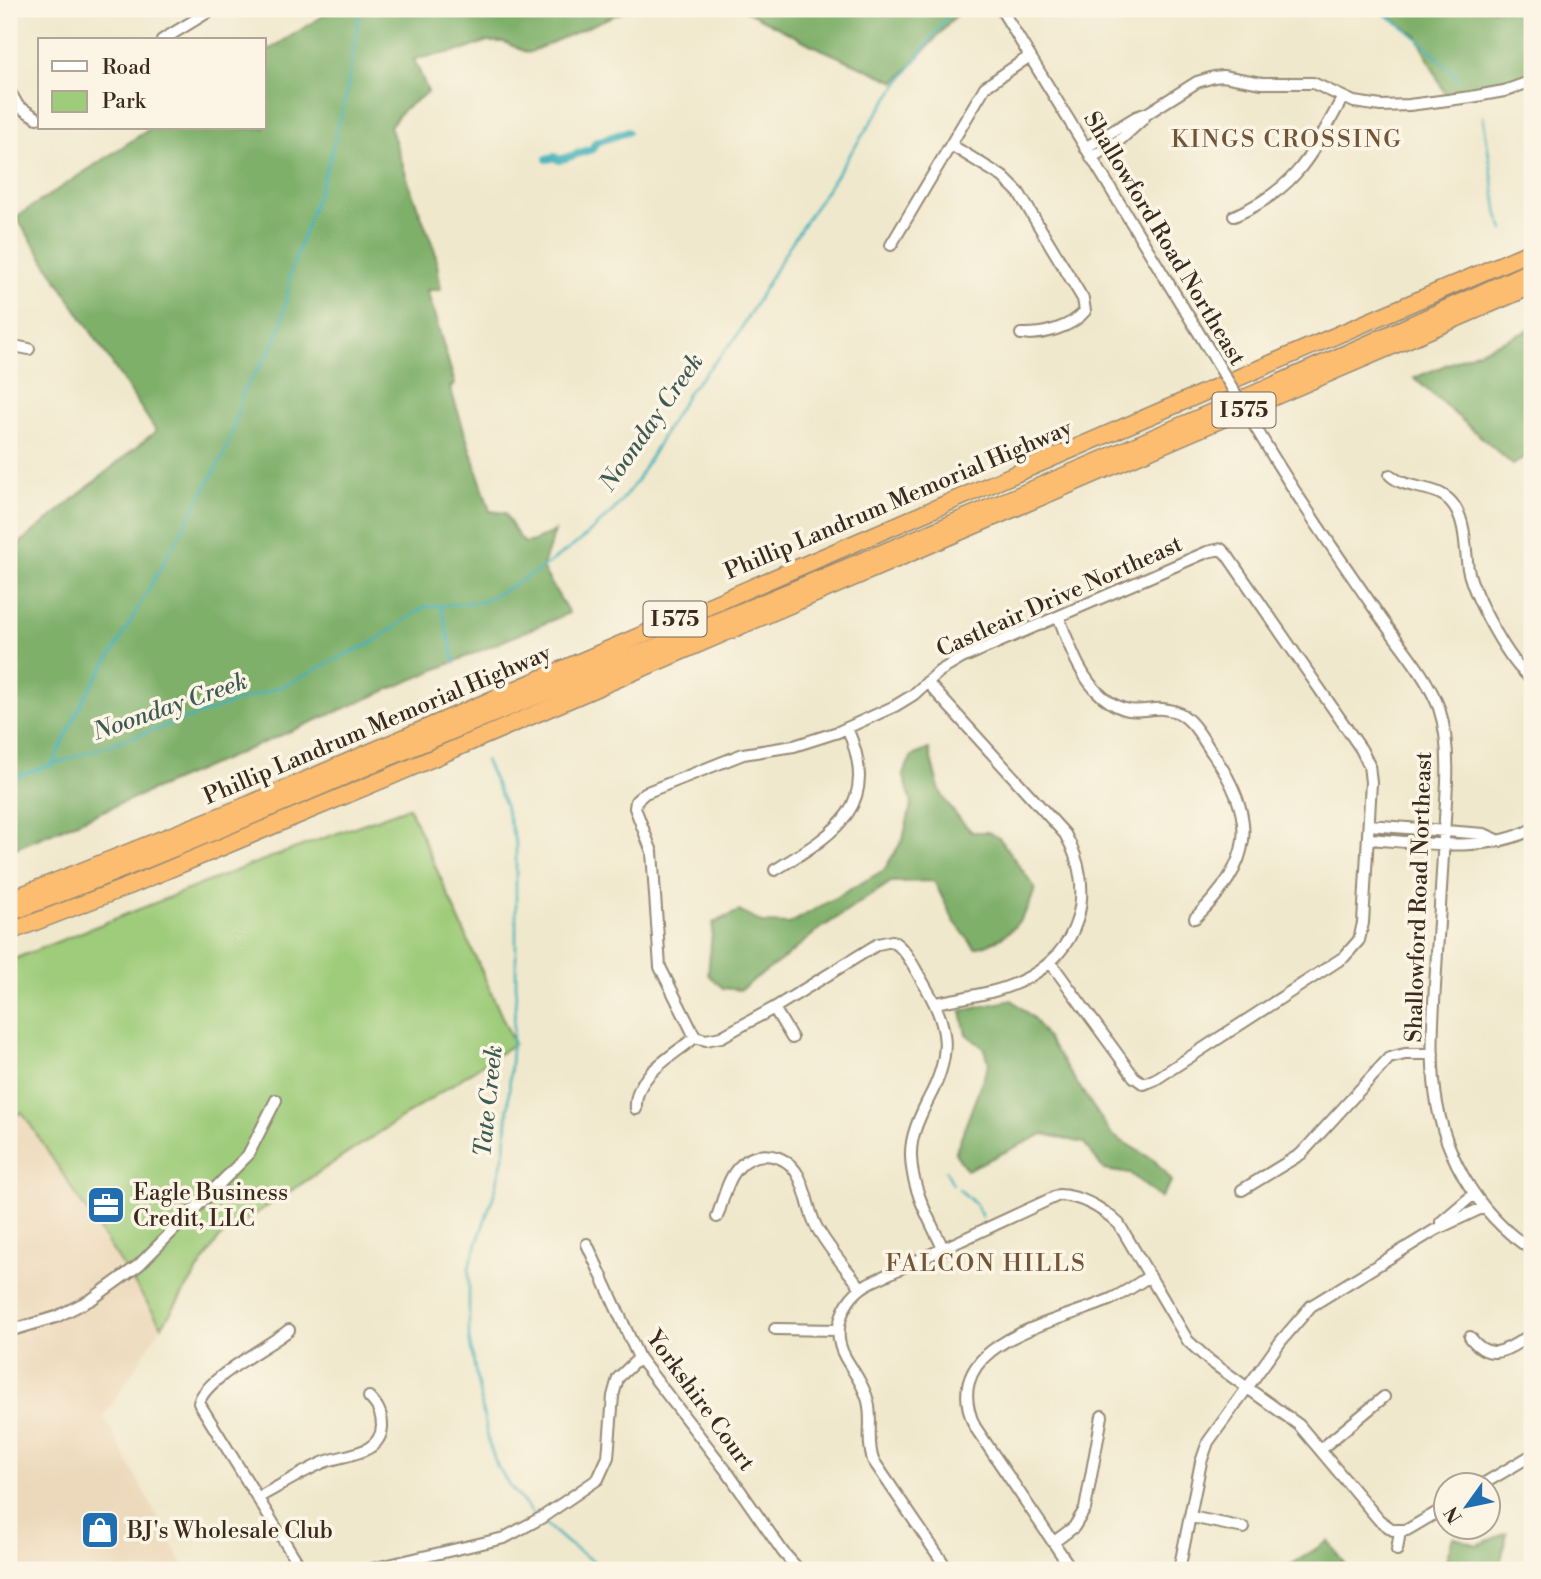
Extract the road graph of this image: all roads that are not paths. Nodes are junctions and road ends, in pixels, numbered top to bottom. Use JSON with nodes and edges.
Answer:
{"nodes":[{"id":1,"x":213,"y":9,"type":"edge"},
{"id":2,"x":1001,"y":9,"type":"edge"},
{"id":3,"x":165,"y":38,"type":"edge"},
{"id":4,"x":1030,"y":56,"type":"junction"},
{"id":5,"x":1532,"y":81,"type":"edge"},
{"id":6,"x":9,"y":90,"type":"edge"},
{"id":7,"x":1343,"y":97,"type":"junction"},
{"id":8,"x":37,"y":118,"type":"dead end"},
{"id":9,"x":951,"y":145,"type":"junction"},
{"id":10,"x":1088,"y":153,"type":"junction"},
{"id":11,"x":1234,"y":216,"type":"dead end"},
{"id":12,"x":891,"y":245,"type":"dead end"},
{"id":13,"x":1532,"y":251,"type":"edge"},
{"id":14,"x":1532,"y":269,"type":"edge"},
{"id":15,"x":1532,"y":286,"type":"edge"},
{"id":16,"x":1021,"y":334,"type":"dead end"},
{"id":17,"x":9,"y":345,"type":"edge"},
{"id":18,"x":29,"y":349,"type":"dead end"},
{"id":19,"x":1390,"y":475,"type":"dead end"},
{"id":20,"x":999,"y":481,"type":"junction"},
{"id":21,"x":1059,"y":618,"type":"junction"},
{"id":22,"x":1528,"y":676,"type":"edge"},
{"id":23,"x":1514,"y":681,"type":"dead end"},
{"id":24,"x":927,"y":682,"type":"junction"},
{"id":25,"x":847,"y":728,"type":"junction"},
{"id":26,"x":1369,"y":825,"type":"junction"},
{"id":27,"x":1532,"y":829,"type":"edge"},
{"id":28,"x":1444,"y":837,"type":"junction"},
{"id":29,"x":1368,"y":839,"type":"junction"},
{"id":30,"x":775,"y":870,"type":"dead end"},
{"id":31,"x":9,"y":900,"type":"edge"},
{"id":32,"x":9,"y":913,"type":"edge"},
{"id":33,"x":1195,"y":918,"type":"dead end"},
{"id":34,"x":9,"y":932,"type":"edge"},
{"id":35,"x":1051,"y":963,"type":"junction"},
{"id":36,"x":936,"y":1003,"type":"junction"},
{"id":37,"x":774,"y":1008,"type":"junction"},
{"id":38,"x":695,"y":1037,"type":"junction"},
{"id":39,"x":792,"y":1038,"type":"dead end"},
{"id":40,"x":1433,"y":1054,"type":"junction"},
{"id":41,"x":276,"y":1100,"type":"dead end"},
{"id":42,"x":636,"y":1108,"type":"dead end"},
{"id":43,"x":1242,"y":1190,"type":"dead end"},
{"id":44,"x":1474,"y":1194,"type":"junction"},
{"id":45,"x":1484,"y":1207,"type":"junction"},
{"id":46,"x":717,"y":1217,"type":"dead end"},
{"id":47,"x":1436,"y":1230,"type":"junction"},
{"id":48,"x":587,"y":1244,"type":"dead end"},
{"id":49,"x":943,"y":1248,"type":"junction"},
{"id":50,"x":1532,"y":1250,"type":"edge"},
{"id":51,"x":1148,"y":1278,"type":"junction"},
{"id":52,"x":861,"y":1288,"type":"junction"},
{"id":53,"x":775,"y":1329,"type":"dead end"},
{"id":54,"x":289,"y":1330,"type":"dead end"},
{"id":55,"x":839,"y":1330,"type":"junction"},
{"id":56,"x":9,"y":1331,"type":"edge"},
{"id":57,"x":1532,"y":1334,"type":"edge"},
{"id":58,"x":1470,"y":1337,"type":"dead end"},
{"id":59,"x":639,"y":1358,"type":"junction"},
{"id":60,"x":1247,"y":1387,"type":"junction"},
{"id":61,"x":369,"y":1397,"type":"dead end"},
{"id":62,"x":1384,"y":1397,"type":"dead end"},
{"id":63,"x":1102,"y":1416,"type":"dead end"},
{"id":64,"x":1321,"y":1449,"type":"junction"},
{"id":65,"x":1532,"y":1455,"type":"edge"},
{"id":66,"x":1502,"y":1473,"type":"edge"},
{"id":67,"x":259,"y":1497,"type":"junction"},
{"id":68,"x":1432,"y":1516,"type":"edge"},
{"id":69,"x":1191,"y":1517,"type":"junction"},
{"id":70,"x":1244,"y":1528,"type":"dead end"},
{"id":71,"x":1400,"y":1531,"type":"junction"},
{"id":72,"x":1054,"y":1542,"type":"junction"},
{"id":73,"x":1397,"y":1550,"type":"dead end"},
{"id":74,"x":302,"y":1570,"type":"edge"},
{"id":75,"x":367,"y":1570,"type":"edge"},
{"id":76,"x":799,"y":1570,"type":"edge"},
{"id":77,"x":948,"y":1570,"type":"edge"},
{"id":78,"x":1072,"y":1570,"type":"edge"},
{"id":79,"x":1179,"y":1570,"type":"edge"}],
"edges":[{"from":1,"to":3,"type":"street"},
{"from":2,"to":4,"type":"street","name":"Shallowford Road Northeast"},
{"from":4,"to":9,"type":"street"},
{"from":4,"to":10,"type":"street","name":"Shallowford Road Northeast"},
{"from":5,"to":7,"type":"street"},
{"from":6,"to":8,"type":"street"},
{"from":7,"to":10,"type":"street"},
{"from":7,"to":11,"type":"street"},
{"from":9,"to":12,"type":"street"},
{"from":9,"to":16,"type":"street"},
{"from":10,"to":28,"type":"street","name":"Shallowford Road Northeast","bridge":true},
{"from":13,"to":20,"type":"highway","name":"Phillip Landrum Memorial Highway","number":"I 575"},
{"from":14,"to":20,"type":"highway"},
{"from":14,"to":32,"type":"highway"},
{"from":15,"to":34,"type":"highway","number":"I 575"},
{"from":17,"to":18,"type":"street"},
{"from":19,"to":22,"type":"street"},
{"from":20,"to":31,"type":"highway","name":"Phillip Landrum Memorial Highway","number":"I 575"},
{"from":21,"to":24,"type":"street","name":"Castleair Drive Northeast"},
{"from":21,"to":26,"type":"street","name":"Castleair Drive Northeast"},
{"from":21,"to":33,"type":"street"},
{"from":22,"to":23,"type":"street"},
{"from":24,"to":25,"type":"street","name":"Castleair Drive Northeast"},
{"from":24,"to":35,"type":"street"},
{"from":25,"to":30,"type":"street"},
{"from":25,"to":38,"type":"street","name":"Castleair Drive Northeast"},
{"from":26,"to":28,"type":"street"},
{"from":26,"to":29,"type":"street","name":"Castleair Drive Northeast"},
{"from":27,"to":28,"type":"street"},
{"from":28,"to":29,"type":"street"},
{"from":28,"to":40,"type":"street","name":"Shallowford Road Northeast"},
{"from":29,"to":35,"type":"street","name":"Castleair Drive Northeast"},
{"from":35,"to":36,"type":"street"},
{"from":36,"to":37,"type":"street"},
{"from":36,"to":49,"type":"street"},
{"from":37,"to":38,"type":"street"},
{"from":37,"to":39,"type":"street"},
{"from":38,"to":42,"type":"street"},
{"from":40,"to":43,"type":"street"},
{"from":40,"to":44,"type":"street","name":"Shallowford Road Northeast"},
{"from":41,"to":56,"type":"street"},
{"from":44,"to":45,"type":"street","name":"Shallowford Road Northeast"},
{"from":44,"to":47,"type":"street"},
{"from":45,"to":47,"type":"street"},
{"from":45,"to":50,"type":"street","name":"Shallowford Road Northeast"},
{"from":46,"to":52,"type":"street"},
{"from":47,"to":60,"type":"street"},
{"from":48,"to":59,"type":"street","name":"Yorkshire Court"},
{"from":49,"to":51,"type":"street"},
{"from":49,"to":52,"type":"street"},
{"from":51,"to":60,"type":"street"},
{"from":51,"to":72,"type":"street"},
{"from":52,"to":55,"type":"street"},
{"from":53,"to":55,"type":"street"},
{"from":54,"to":67,"type":"street"},
{"from":55,"to":77,"type":"street"},
{"from":57,"to":58,"type":"street"},
{"from":59,"to":75,"type":"street"},
{"from":59,"to":76,"type":"street","name":"Yorkshire Court"},
{"from":60,"to":64,"type":"street"},
{"from":60,"to":69,"type":"street"},
{"from":61,"to":67,"type":"street"},
{"from":62,"to":64,"type":"street"},
{"from":63,"to":72,"type":"street"},
{"from":64,"to":71,"type":"street"},
{"from":65,"to":66,"type":"street"},
{"from":67,"to":74,"type":"street"},
{"from":68,"to":71,"type":"street"},
{"from":69,"to":70,"type":"street"},
{"from":69,"to":79,"type":"street"},
{"from":71,"to":73,"type":"street"},
{"from":72,"to":78,"type":"street"}]}
